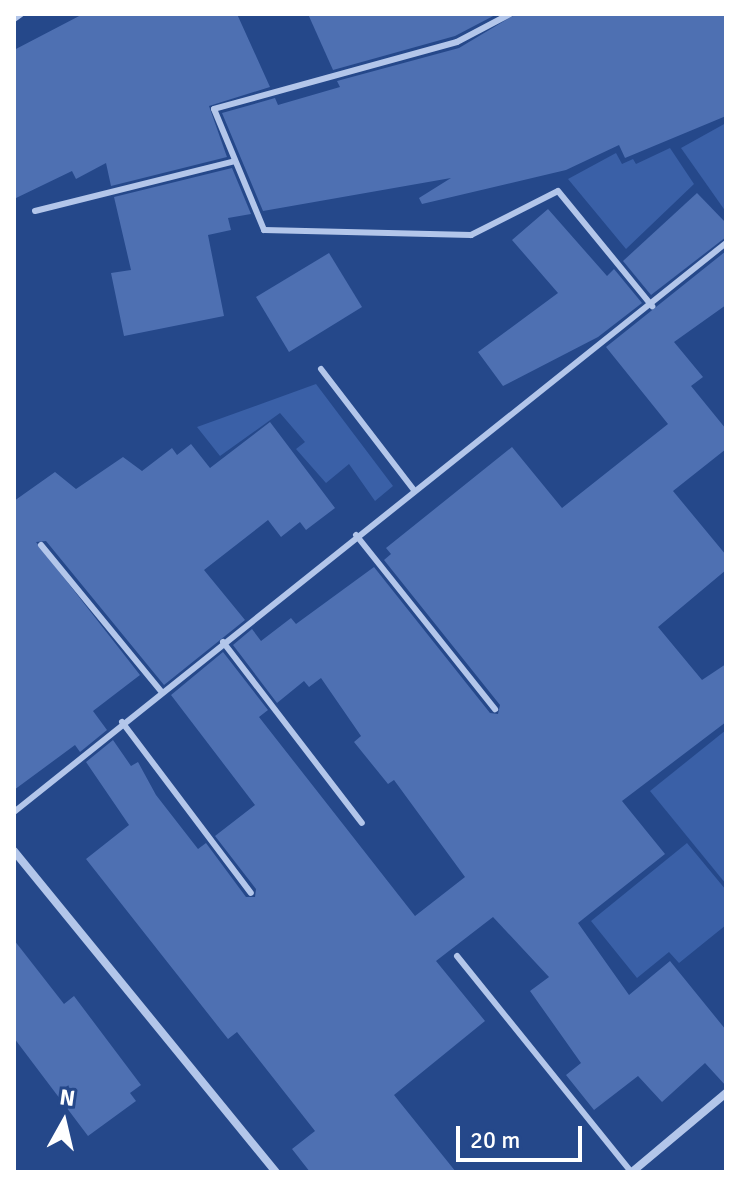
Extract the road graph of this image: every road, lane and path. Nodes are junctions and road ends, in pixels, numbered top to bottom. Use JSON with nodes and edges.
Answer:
{"nodes":[{"id":1,"x":21,"y":14,"type":"edge"},
{"id":2,"x":510,"y":14,"type":"edge"},
{"id":3,"x":14,"y":19,"type":"edge"},
{"id":4,"x":235,"y":161,"type":"junction"},
{"id":5,"x":35,"y":211,"type":"dead end"},
{"id":6,"x":726,"y":243,"type":"edge"},
{"id":7,"x":652,"y":306,"type":"junction"},
{"id":8,"x":321,"y":369,"type":"dead end"},
{"id":9,"x":413,"y":489,"type":"junction"},
{"id":10,"x":356,"y":535,"type":"junction"},
{"id":11,"x":41,"y":545,"type":"dead end"},
{"id":12,"x":223,"y":642,"type":"junction"},
{"id":13,"x":161,"y":691,"type":"junction"},
{"id":14,"x":495,"y":709,"type":"dead end"},
{"id":15,"x":122,"y":722,"type":"junction"},
{"id":16,"x":14,"y":812,"type":"edge"},
{"id":17,"x":362,"y":823,"type":"dead end"},
{"id":18,"x":14,"y":851,"type":"edge"},
{"id":19,"x":251,"y":893,"type":"dead end"},
{"id":20,"x":457,"y":956,"type":"dead end"},
{"id":21,"x":726,"y":1093,"type":"edge"},
{"id":22,"x":276,"y":1172,"type":"edge"},
{"id":23,"x":631,"y":1172,"type":"edge"}],
"edges":[{"from":1,"to":3,"type":"lane"},
{"from":2,"to":4,"type":"lane"},
{"from":4,"to":5,"type":"lane"},
{"from":4,"to":7,"type":"lane"},
{"from":6,"to":7,"type":"lane"},
{"from":7,"to":9,"type":"lane"},
{"from":8,"to":9,"type":"lane"},
{"from":9,"to":10,"type":"lane"},
{"from":10,"to":12,"type":"lane"},
{"from":10,"to":14,"type":"lane"},
{"from":11,"to":13,"type":"lane"},
{"from":12,"to":13,"type":"lane"},
{"from":12,"to":17,"type":"lane"},
{"from":13,"to":15,"type":"lane"},
{"from":15,"to":16,"type":"lane"},
{"from":15,"to":19,"type":"lane"},
{"from":18,"to":22,"type":"street"},
{"from":20,"to":23,"type":"lane"},
{"from":21,"to":23,"type":"street"}]}
